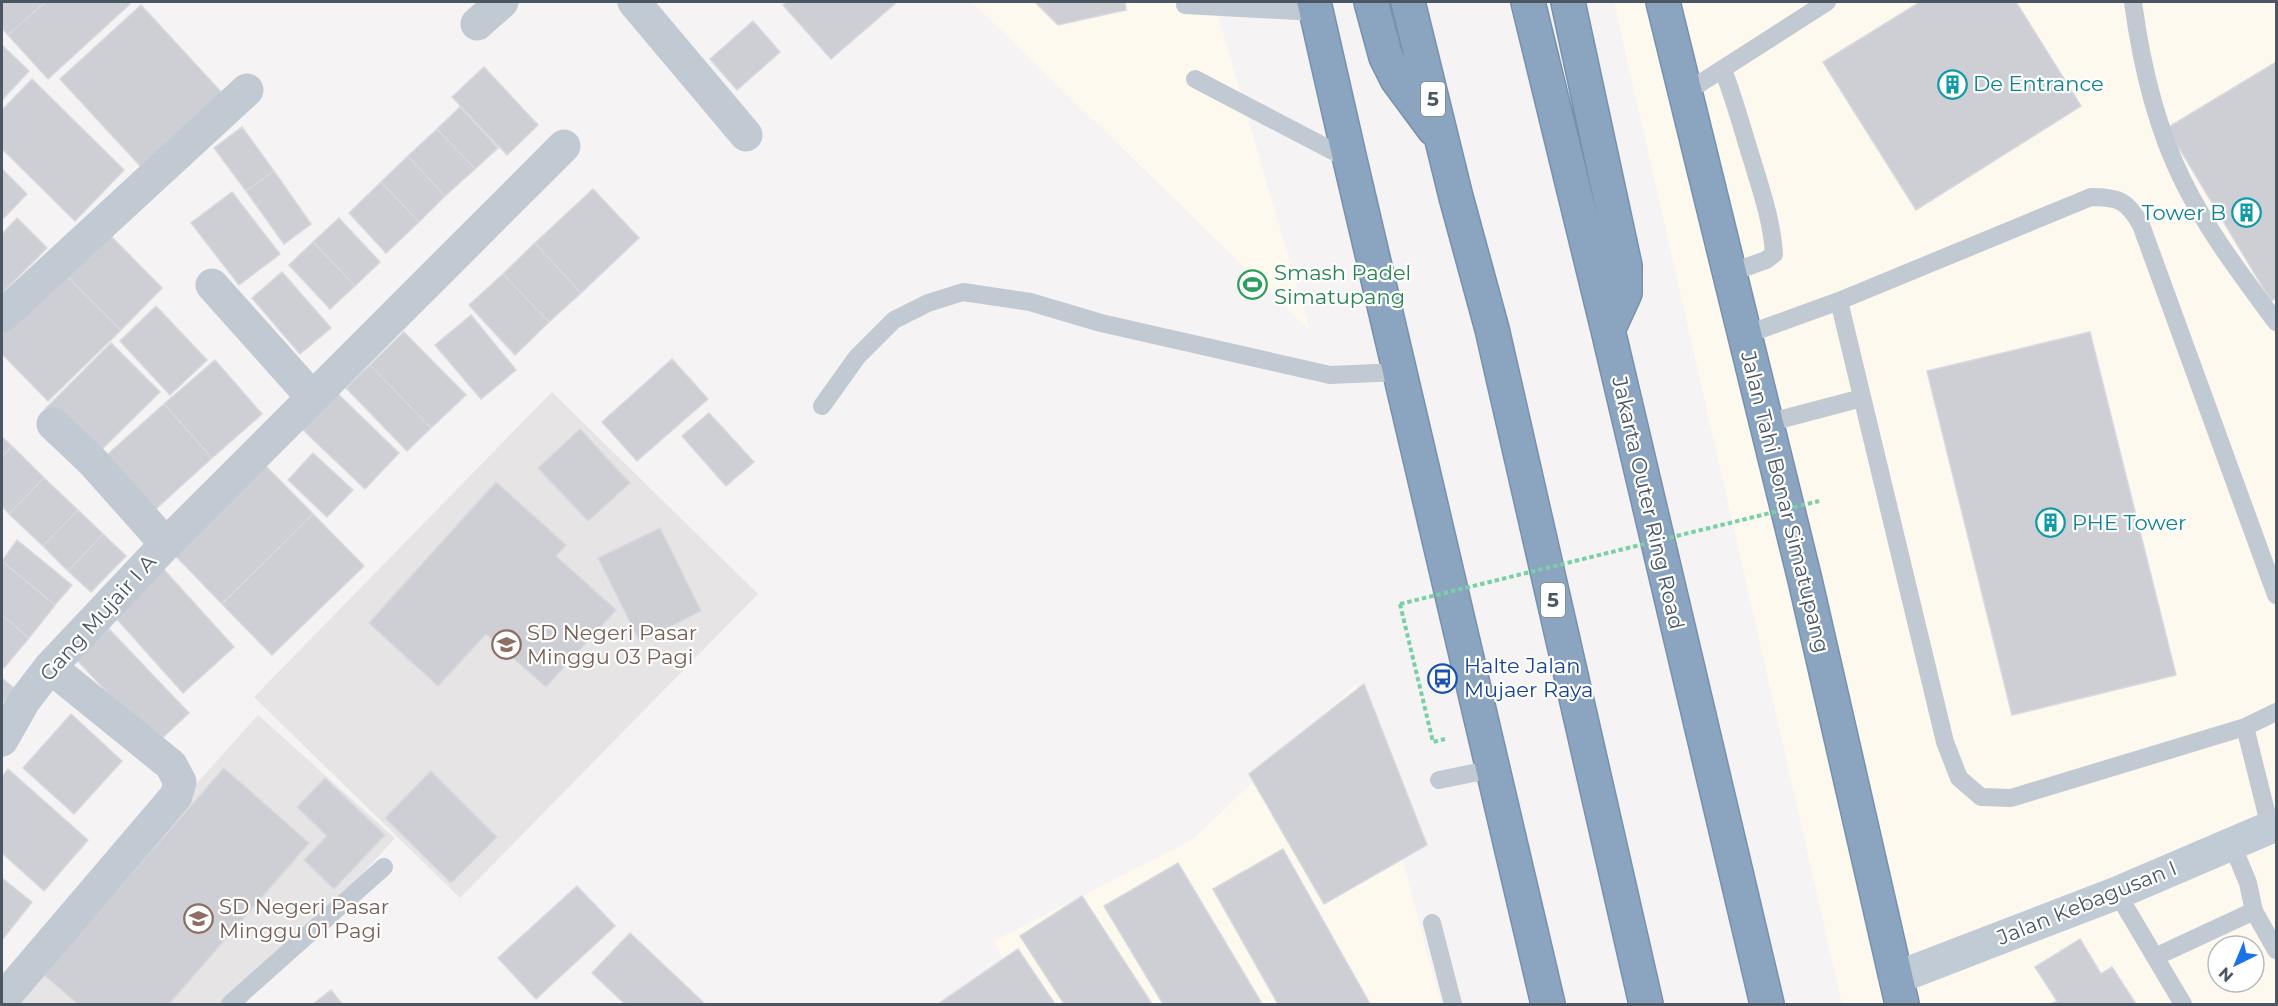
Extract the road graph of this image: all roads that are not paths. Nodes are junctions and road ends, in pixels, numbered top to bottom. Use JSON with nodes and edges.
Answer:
{"nodes":[{"id":1,"x":502,"y":2,"type":"edge"},
{"id":2,"x":634,"y":2,"type":"edge"},
{"id":3,"x":1371,"y":2,"type":"edge"},
{"id":4,"x":1408,"y":2,"type":"edge"},
{"id":5,"x":1528,"y":2,"type":"edge"},
{"id":6,"x":1568,"y":2,"type":"edge"},
{"id":7,"x":1663,"y":2,"type":"edge"},
{"id":8,"x":1827,"y":2,"type":"edge"},
{"id":9,"x":2133,"y":2,"type":"edge"},
{"id":10,"x":1185,"y":5,"type":"dead end"},
{"id":11,"x":1316,"y":7,"type":"edge"},
{"id":12,"x":477,"y":24,"type":"dead end"},
{"id":13,"x":1723,"y":70,"type":"junction"},
{"id":14,"x":1195,"y":79,"type":"dead end"},
{"id":15,"x":247,"y":90,"type":"dead end"},
{"id":16,"x":1684,"y":93,"type":"junction"},
{"id":17,"x":746,"y":135,"type":"dead end"},
{"id":18,"x":1444,"y":142,"type":"junction"},
{"id":19,"x":564,"y":146,"type":"dead end"},
{"id":20,"x":1350,"y":160,"type":"junction"},
{"id":21,"x":1730,"y":273,"type":"junction"},
{"id":22,"x":213,"y":285,"type":"dead end"},
{"id":23,"x":1839,"y":301,"type":"junction"},
{"id":24,"x":2,"y":316,"type":"edge"},
{"id":25,"x":2276,"y":321,"type":"edge"},
{"id":26,"x":1608,"y":330,"type":"junction"},
{"id":27,"x":1745,"y":335,"type":"junction"},
{"id":28,"x":1400,"y":372,"type":"junction"},
{"id":29,"x":312,"y":397,"type":"junction"},
{"id":30,"x":1862,"y":399,"type":"junction"},
{"id":31,"x":822,"y":406,"type":"dead end"},
{"id":32,"x":1767,"y":423,"type":"junction"},
{"id":33,"x":53,"y":424,"type":"dead end"},
{"id":34,"x":166,"y":544,"type":"junction"},
{"id":35,"x":2277,"y":595,"type":"edge"},
{"id":36,"x":50,"y":667,"type":"junction"},
{"id":37,"x":2277,"y":712,"type":"edge"},
{"id":38,"x":2245,"y":727,"type":"junction"},
{"id":39,"x":2,"y":740,"type":"edge"},
{"id":40,"x":1493,"y":769,"type":"junction"},
{"id":41,"x":1439,"y":780,"type":"dead end"},
{"id":42,"x":2273,"y":826,"type":"edge"},
{"id":43,"x":2232,"y":844,"type":"junction"},
{"id":44,"x":384,"y":867,"type":"dead end"},
{"id":45,"x":2117,"y":893,"type":"junction"},
{"id":46,"x":2254,"y":911,"type":"junction"},
{"id":47,"x":1432,"y":923,"type":"dead end"},
{"id":48,"x":2277,"y":950,"type":"edge"},
{"id":49,"x":2155,"y":957,"type":"junction"},
{"id":50,"x":1899,"y":991,"type":"edge"},
{"id":51,"x":2,"y":1000,"type":"edge"},
{"id":52,"x":230,"y":1005,"type":"edge"},
{"id":53,"x":1453,"y":1005,"type":"edge"},
{"id":54,"x":1548,"y":1005,"type":"edge"},
{"id":55,"x":1646,"y":1005,"type":"edge"},
{"id":56,"x":1767,"y":1005,"type":"edge"},
{"id":57,"x":2183,"y":1005,"type":"edge"}],
"edges":[{"from":1,"to":12,"type":"street"},
{"from":2,"to":17,"type":"street"},
{"from":3,"to":18,"type":"highway"},
{"from":4,"to":18,"type":"highway","number":"5"},
{"from":5,"to":26,"type":"highway","name":"Jakarta Outer Ring Road"},
{"from":6,"to":26,"type":"highway"},
{"from":7,"to":16,"type":"highway","name":"Jalan Tahi Bonar Simatupang"},
{"from":8,"to":13,"type":"lane"},
{"from":9,"to":25,"type":"lane"},
{"from":10,"to":11,"type":"lane"},
{"from":11,"to":20,"type":"highway"},
{"from":13,"to":16,"type":"lane"},
{"from":13,"to":21,"type":"lane"},
{"from":14,"to":20,"type":"lane"},
{"from":15,"to":24,"type":"street"},
{"from":16,"to":21,"type":"highway","name":"Jalan Tahi Bonar Simatupang"},
{"from":18,"to":55,"type":"highway","number":"5"},
{"from":19,"to":29,"type":"street"},
{"from":20,"to":28,"type":"highway"},
{"from":21,"to":27,"type":"highway","name":"Jalan Tahi Bonar Simatupang"},
{"from":22,"to":29,"type":"street"},
{"from":23,"to":27,"type":"lane"},
{"from":23,"to":30,"type":"lane"},
{"from":23,"to":35,"type":"lane"},
{"from":26,"to":56,"type":"highway","name":"Jakarta Outer Ring Road"},
{"from":27,"to":32,"type":"highway","name":"Jalan Tahi Bonar Simatupang"},
{"from":28,"to":31,"type":"lane"},
{"from":28,"to":40,"type":"highway"},
{"from":29,"to":34,"type":"street"},
{"from":30,"to":32,"type":"lane"},
{"from":30,"to":38,"type":"lane"},
{"from":32,"to":50,"type":"highway","name":"Jalan Tahi Bonar Simatupang"},
{"from":33,"to":34,"type":"street","name":"Gang Mujair I A"},
{"from":34,"to":36,"type":"street","name":"Gang Mujair I A"},
{"from":36,"to":39,"type":"street","name":"Gang Mujair I A"},
{"from":36,"to":51,"type":"street"},
{"from":37,"to":38,"type":"lane"},
{"from":38,"to":42,"type":"lane"},
{"from":40,"to":41,"type":"lane"},
{"from":40,"to":54,"type":"highway"},
{"from":42,"to":43,"type":"street","name":"Jalan Kebagusan I"},
{"from":43,"to":45,"type":"street","name":"Jalan Kebagusan I"},
{"from":43,"to":46,"type":"lane"},
{"from":44,"to":52,"type":"lane"},
{"from":45,"to":49,"type":"lane"},
{"from":45,"to":50,"type":"street","name":"Jalan Kebagusan I"},
{"from":46,"to":48,"type":"lane"},
{"from":46,"to":49,"type":"lane"},
{"from":47,"to":53,"type":"lane"},
{"from":49,"to":57,"type":"lane"}]}
